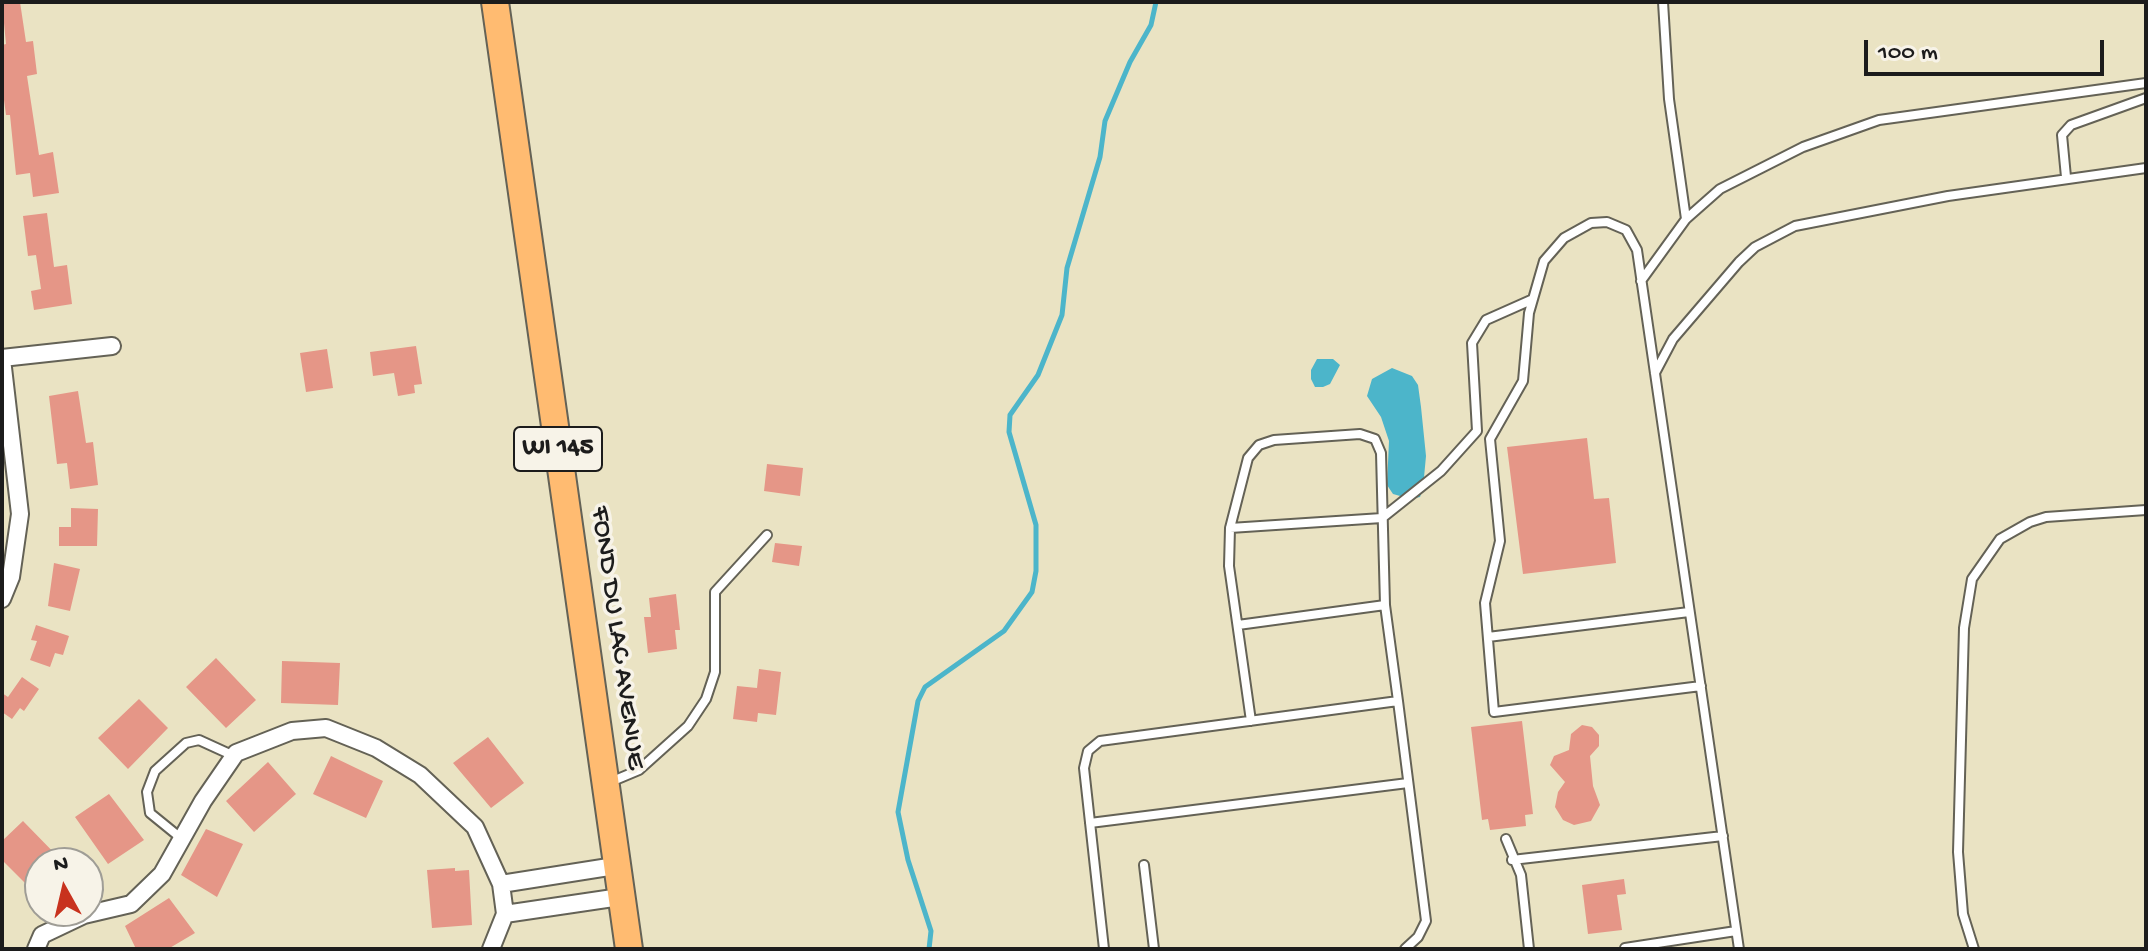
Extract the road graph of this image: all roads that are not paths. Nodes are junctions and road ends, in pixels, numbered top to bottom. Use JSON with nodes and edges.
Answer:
{"nodes":[{"id":1,"x":495,"y":2,"type":"edge"},
{"id":2,"x":1663,"y":2,"type":"edge"},
{"id":3,"x":2146,"y":83,"type":"edge"},
{"id":4,"x":2146,"y":98,"type":"edge"},
{"id":5,"x":2146,"y":168,"type":"edge"},
{"id":6,"x":2066,"y":177,"type":"junction"},
{"id":7,"x":1686,"y":219,"type":"junction"},
{"id":8,"x":1641,"y":281,"type":"junction"},
{"id":9,"x":1531,"y":300,"type":"junction"},
{"id":10,"x":112,"y":346,"type":"dead end"},
{"id":11,"x":2,"y":359,"type":"edge"},
{"id":12,"x":1654,"y":375,"type":"junction"},
{"id":13,"x":2146,"y":510,"type":"edge"},
{"id":14,"x":1382,"y":518,"type":"junction"},
{"id":15,"x":1230,"y":528,"type":"junction"},
{"id":16,"x":767,"y":535,"type":"dead end"},
{"id":17,"x":2,"y":599,"type":"edge"},
{"id":18,"x":1385,"y":605,"type":"junction"},
{"id":19,"x":1689,"y":612,"type":"junction"},
{"id":20,"x":1238,"y":625,"type":"junction"},
{"id":21,"x":1488,"y":637,"type":"junction"},
{"id":22,"x":1701,"y":686,"type":"junction"},
{"id":23,"x":1398,"y":701,"type":"junction"},
{"id":24,"x":1251,"y":721,"type":"junction"},
{"id":25,"x":234,"y":756,"type":"junction"},
{"id":26,"x":1408,"y":783,"type":"junction"},
{"id":27,"x":604,"y":785,"type":"junction"},
{"id":28,"x":1090,"y":823,"type":"junction"},
{"id":29,"x":1723,"y":836,"type":"junction"},
{"id":30,"x":182,"y":839,"type":"junction"},
{"id":31,"x":1506,"y":839,"type":"dead end"},
{"id":32,"x":1512,"y":860,"type":"junction"},
{"id":33,"x":1144,"y":865,"type":"dead end"},
{"id":34,"x":615,"y":866,"type":"junction"},
{"id":35,"x":501,"y":884,"type":"junction"},
{"id":36,"x":620,"y":897,"type":"junction"},
{"id":37,"x":505,"y":914,"type":"junction"},
{"id":38,"x":1736,"y":931,"type":"junction"},
{"id":39,"x":1625,"y":948,"type":"edge"},
{"id":40,"x":36,"y":949,"type":"edge"},
{"id":41,"x":491,"y":949,"type":"edge"},
{"id":42,"x":629,"y":949,"type":"edge"},
{"id":43,"x":1104,"y":949,"type":"edge"},
{"id":44,"x":1154,"y":949,"type":"edge"},
{"id":45,"x":1405,"y":949,"type":"edge"},
{"id":46,"x":1529,"y":949,"type":"edge"},
{"id":47,"x":1739,"y":949,"type":"edge"},
{"id":48,"x":1974,"y":949,"type":"edge"}],
"edges":[{"from":1,"to":27,"type":"main road","name":"FOND DU LAC AVENUE","number":"WI 145"},
{"from":2,"to":7,"type":"lane"},
{"from":3,"to":7,"type":"lane"},
{"from":4,"to":6,"type":"lane"},
{"from":5,"to":6,"type":"lane"},
{"from":6,"to":12,"type":"lane"},
{"from":7,"to":8,"type":"lane"},
{"from":8,"to":9,"type":"lane"},
{"from":8,"to":12,"type":"lane"},
{"from":9,"to":14,"type":"lane"},
{"from":9,"to":21,"type":"lane"},
{"from":10,"to":11,"type":"street"},
{"from":11,"to":17,"type":"street"},
{"from":12,"to":19,"type":"lane"},
{"from":13,"to":48,"type":"lane"},
{"from":14,"to":15,"type":"lane"},
{"from":14,"to":15,"type":"lane"},
{"from":14,"to":18,"type":"lane"},
{"from":15,"to":20,"type":"lane"},
{"from":16,"to":27,"type":"lane"},
{"from":18,"to":20,"type":"lane"},
{"from":18,"to":23,"type":"lane"},
{"from":19,"to":21,"type":"lane"},
{"from":19,"to":22,"type":"lane"},
{"from":20,"to":24,"type":"lane"},
{"from":21,"to":22,"type":"lane"},
{"from":22,"to":29,"type":"lane"},
{"from":23,"to":24,"type":"lane"},
{"from":23,"to":26,"type":"lane"},
{"from":24,"to":28,"type":"lane"},
{"from":25,"to":30,"type":"street"},
{"from":25,"to":30,"type":"lane"},
{"from":25,"to":35,"type":"street"},
{"from":26,"to":28,"type":"lane"},
{"from":26,"to":45,"type":"lane"},
{"from":27,"to":34,"type":"main road","name":"FOND DU LAC AVENUE","number":"WI 145"},
{"from":28,"to":43,"type":"lane"},
{"from":29,"to":32,"type":"lane"},
{"from":29,"to":38,"type":"lane"},
{"from":30,"to":40,"type":"street"},
{"from":31,"to":32,"type":"lane"},
{"from":32,"to":46,"type":"lane"},
{"from":33,"to":44,"type":"lane"},
{"from":34,"to":35,"type":"street"},
{"from":34,"to":36,"type":"main road","name":"FOND DU LAC AVENUE","number":"WI 145"},
{"from":35,"to":37,"type":"street"},
{"from":36,"to":37,"type":"street"},
{"from":36,"to":42,"type":"main road","name":"FOND DU LAC AVENUE","number":"WI 145"},
{"from":37,"to":41,"type":"street"},
{"from":38,"to":39,"type":"lane"},
{"from":38,"to":47,"type":"lane"}]}
